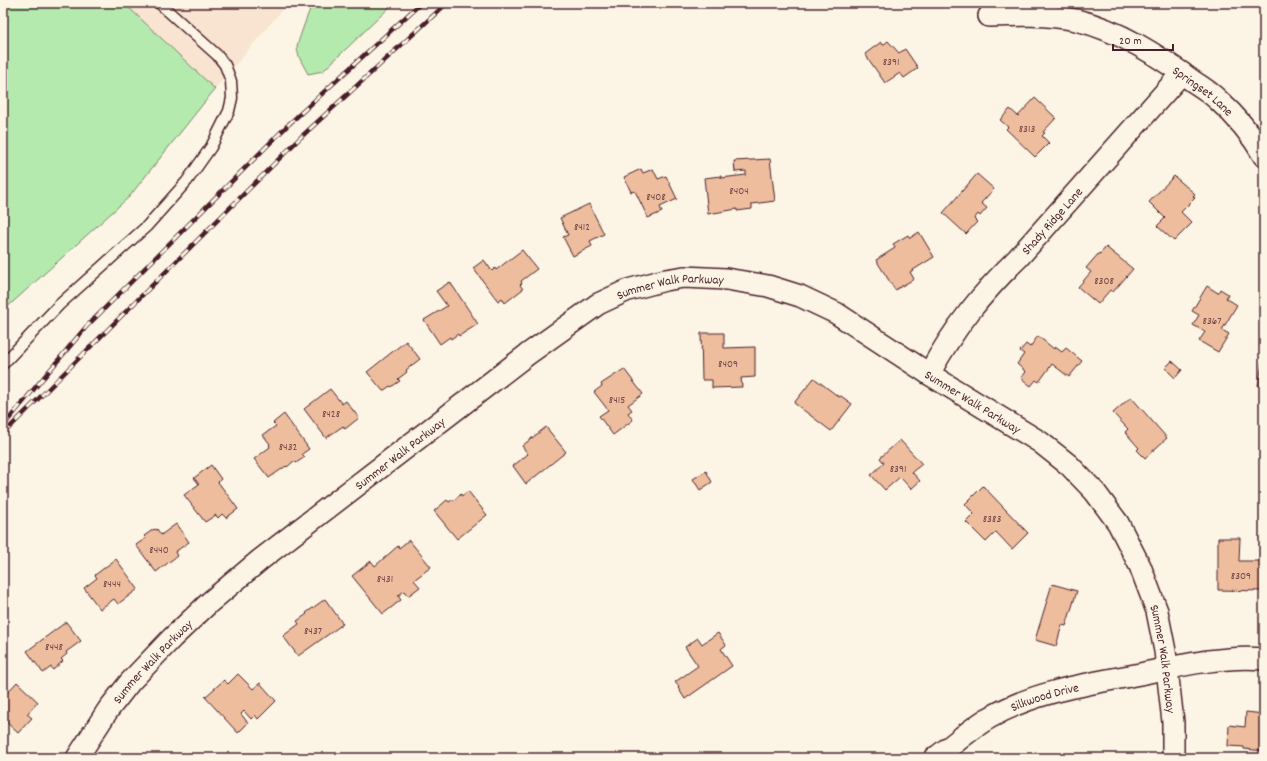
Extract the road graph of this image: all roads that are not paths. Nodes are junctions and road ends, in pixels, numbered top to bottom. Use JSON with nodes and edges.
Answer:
{"nodes":[{"id":1,"x":159,"y":3,"type":"edge"},
{"id":2,"x":988,"y":16,"type":"dead end"},
{"id":3,"x":1182,"y":73,"type":"junction"},
{"id":4,"x":1264,"y":156,"type":"edge"},
{"id":5,"x":3,"y":364,"type":"edge"},
{"id":6,"x":930,"y":374,"type":"junction"},
{"id":7,"x":1264,"y":659,"type":"edge"},
{"id":8,"x":1167,"y":668,"type":"junction"},
{"id":9,"x":77,"y":758,"type":"edge"},
{"id":10,"x":935,"y":758,"type":"edge"},
{"id":11,"x":1173,"y":758,"type":"edge"}],
"edges":[{"from":1,"to":5,"type":"lane"},
{"from":2,"to":3,"type":"street","name":"Springset Lane"},
{"from":3,"to":4,"type":"street","name":"Springset Lane"},
{"from":3,"to":6,"type":"street","name":"Shady Ridge Lane"},
{"from":6,"to":8,"type":"street","name":"Summer Walk Parkway"},
{"from":6,"to":9,"type":"street","name":"Summer Walk Parkway"},
{"from":7,"to":8,"type":"street","name":"Silkwood Drive"},
{"from":8,"to":10,"type":"street","name":"Silkwood Drive"},
{"from":8,"to":11,"type":"street","name":"Summer Walk Parkway"}]}
